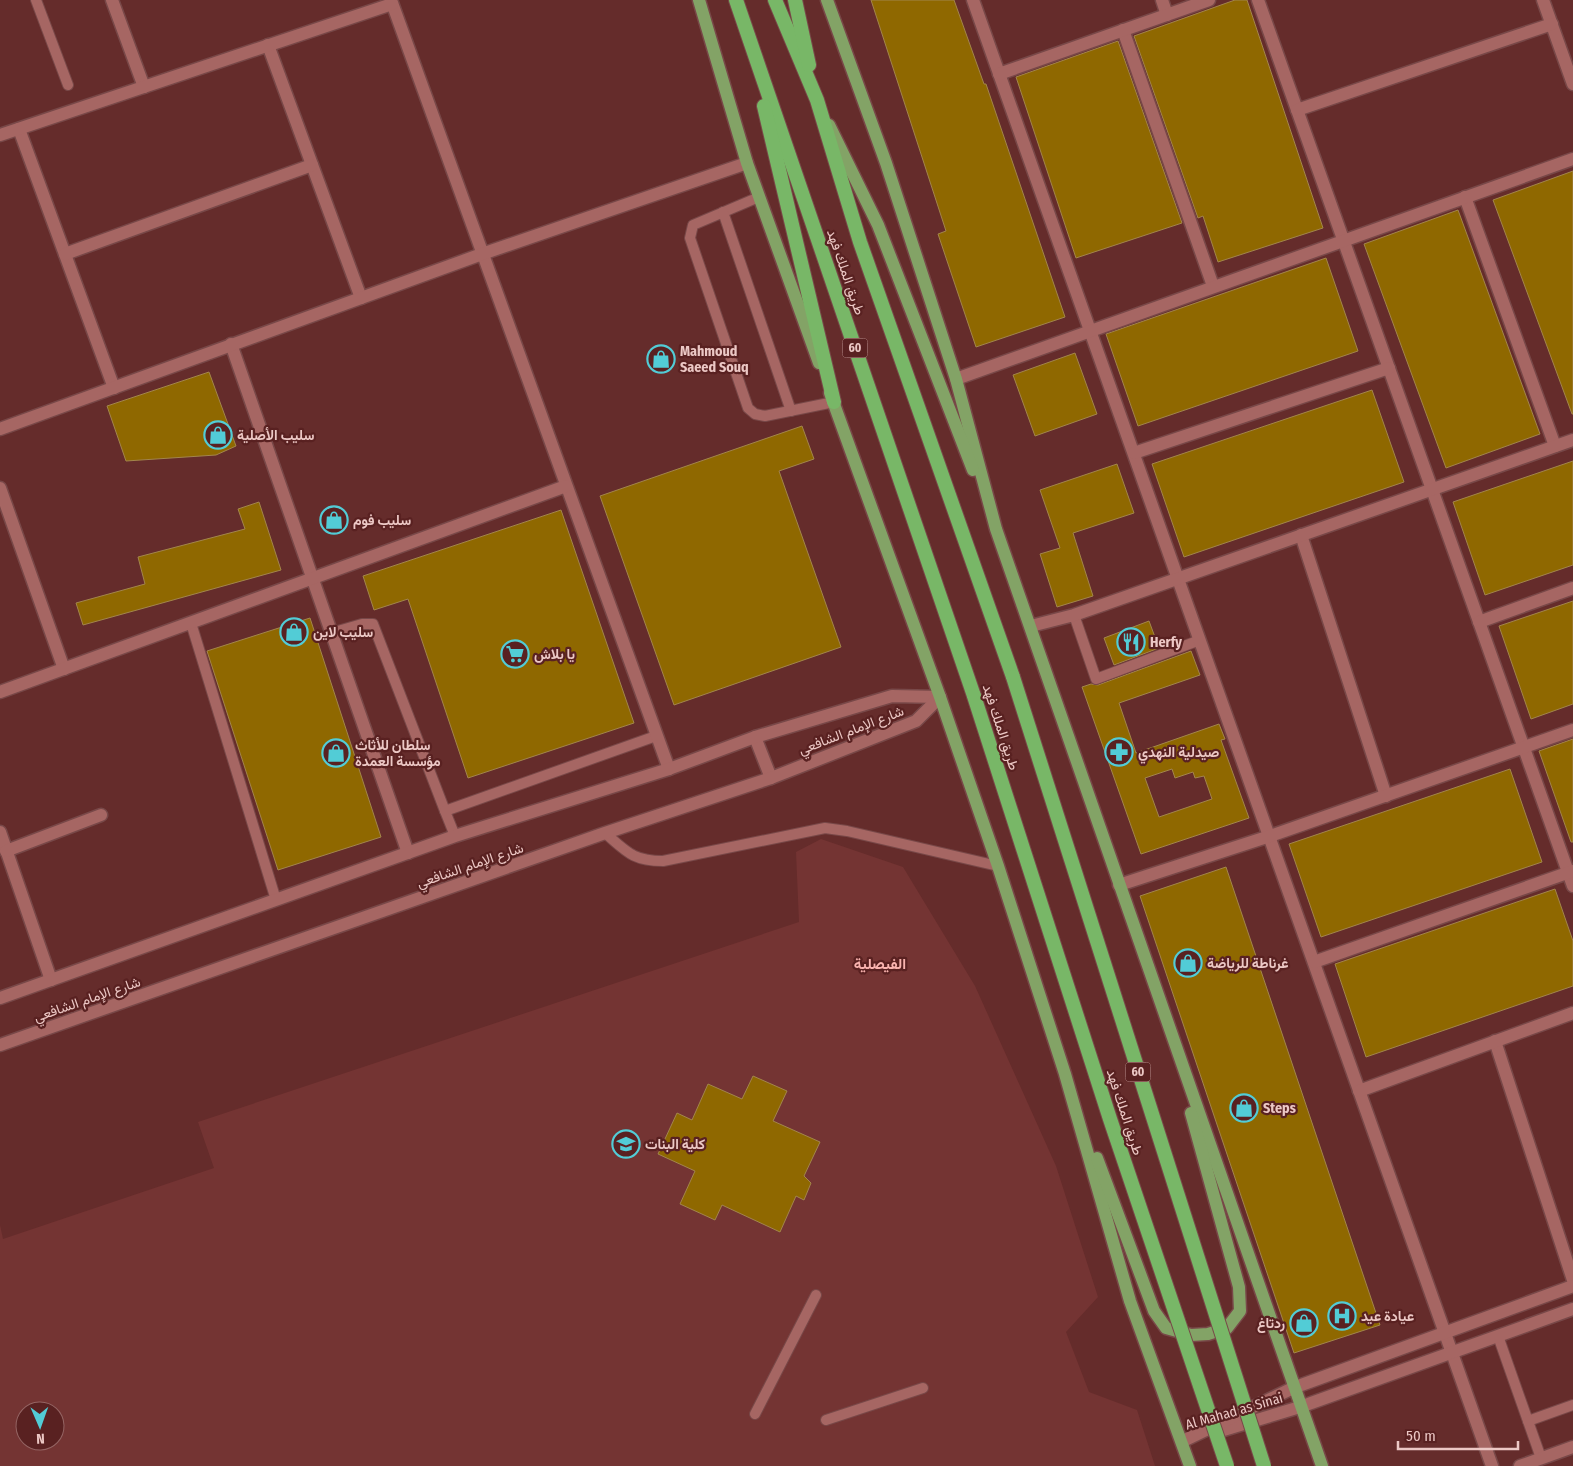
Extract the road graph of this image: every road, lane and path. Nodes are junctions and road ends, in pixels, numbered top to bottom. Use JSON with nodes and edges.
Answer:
{"nodes":[{"id":1,"x":36,"y":0,"type":"edge"},
{"id":2,"x":112,"y":0,"type":"edge"},
{"id":3,"x":698,"y":0,"type":"edge"},
{"id":4,"x":736,"y":0,"type":"edge"},
{"id":5,"x":774,"y":0,"type":"edge"},
{"id":6,"x":795,"y":0,"type":"edge"},
{"id":7,"x":827,"y":0,"type":"edge"},
{"id":8,"x":973,"y":0,"type":"edge"},
{"id":9,"x":1162,"y":0,"type":"edge"},
{"id":10,"x":1209,"y":0,"type":"edge"},
{"id":11,"x":1258,"y":0,"type":"edge"},
{"id":12,"x":1543,"y":0,"type":"edge"},
{"id":13,"x":391,"y":2,"type":"edge"},
{"id":14,"x":1167,"y":15,"type":"junction"},
{"id":15,"x":742,"y":18,"type":"junction"},
{"id":16,"x":1552,"y":24,"type":"junction"},
{"id":17,"x":1124,"y":30,"type":"junction"},
{"id":18,"x":268,"y":46,"type":"junction"},
{"id":19,"x":999,"y":74,"type":"junction"},
{"id":20,"x":1573,"y":84,"type":"edge"},
{"id":21,"x":68,"y":85,"type":"dead end"},
{"id":22,"x":144,"y":87,"type":"junction"},
{"id":23,"x":817,"y":100,"type":"junction"},
{"id":24,"x":1297,"y":110,"type":"junction"},
{"id":25,"x":19,"y":129,"type":"junction"},
{"id":26,"x":0,"y":135,"type":"edge"},
{"id":27,"x":1573,"y":159,"type":"edge"},
{"id":28,"x":747,"y":163,"type":"junction"},
{"id":29,"x":312,"y":165,"type":"junction"},
{"id":30,"x":759,"y":196,"type":"junction"},
{"id":31,"x":1465,"y":197,"type":"junction"},
{"id":32,"x":723,"y":212,"type":"junction"},
{"id":33,"x":1343,"y":240,"type":"junction"},
{"id":34,"x":64,"y":254,"type":"junction"},
{"id":35,"x":482,"y":254,"type":"junction"},
{"id":36,"x":1213,"y":286,"type":"junction"},
{"id":37,"x":361,"y":298,"type":"junction"},
{"id":38,"x":1090,"y":330,"type":"junction"},
{"id":39,"x":231,"y":344,"type":"junction"},
{"id":40,"x":1389,"y":368,"type":"junction"},
{"id":41,"x":956,"y":379,"type":"junction"},
{"id":42,"x":114,"y":388,"type":"junction"},
{"id":43,"x":834,"y":402,"type":"junction"},
{"id":44,"x":791,"y":411,"type":"junction"},
{"id":45,"x":0,"y":429,"type":"edge"},
{"id":46,"x":1573,"y":440,"type":"edge"},
{"id":47,"x":1555,"y":446,"type":"junction"},
{"id":48,"x":1134,"y":453,"type":"junction"},
{"id":49,"x":566,"y":486,"type":"junction"},
{"id":50,"x":0,"y":488,"type":"edge"},
{"id":51,"x":1432,"y":490,"type":"junction"},
{"id":52,"x":996,"y":529,"type":"junction"},
{"id":53,"x":1301,"y":535,"type":"junction"},
{"id":54,"x":313,"y":579,"type":"junction"},
{"id":55,"x":1178,"y":579,"type":"junction"},
{"id":56,"x":1573,"y":588,"type":"edge"},
{"id":57,"x":1074,"y":615,"type":"junction"},
{"id":58,"x":1479,"y":622,"type":"junction"},
{"id":59,"x":192,"y":623,"type":"junction"},
{"id":60,"x":1031,"y":626,"type":"junction"},
{"id":61,"x":332,"y":633,"type":"junction"},
{"id":62,"x":1200,"y":640,"type":"junction"},
{"id":63,"x":64,"y":669,"type":"junction"},
{"id":64,"x":0,"y":692,"type":"edge"},
{"id":65,"x":940,"y":697,"type":"junction"},
{"id":66,"x":1573,"y":730,"type":"edge"},
{"id":67,"x":656,"y":736,"type":"junction"},
{"id":68,"x":755,"y":737,"type":"junction"},
{"id":69,"x":1524,"y":747,"type":"junction"},
{"id":70,"x":669,"y":769,"type":"junction"},
{"id":71,"x":771,"y":778,"type":"junction"},
{"id":72,"x":1386,"y":796,"type":"junction"},
{"id":73,"x":446,"y":811,"type":"junction"},
{"id":74,"x":101,"y":815,"type":"dead end"},
{"id":75,"x":0,"y":832,"type":"edge"},
{"id":76,"x":605,"y":833,"type":"junction"},
{"id":77,"x":455,"y":836,"type":"junction"},
{"id":78,"x":1270,"y":836,"type":"junction"},
{"id":79,"x":6,"y":851,"type":"junction"},
{"id":80,"x":408,"y":853,"type":"junction"},
{"id":81,"x":998,"y":866,"type":"junction"},
{"id":82,"x":1571,"y":872,"type":"edge"},
{"id":83,"x":1119,"y":885,"type":"junction"},
{"id":84,"x":1573,"y":886,"type":"edge"},
{"id":85,"x":276,"y":900,"type":"junction"},
{"id":86,"x":1314,"y":962,"type":"junction"},
{"id":87,"x":51,"y":980,"type":"junction"},
{"id":88,"x":1158,"y":992,"type":"junction"},
{"id":89,"x":0,"y":998,"type":"edge"},
{"id":90,"x":1573,"y":1013,"type":"edge"},
{"id":91,"x":1495,"y":1041,"type":"junction"},
{"id":92,"x":0,"y":1045,"type":"edge"},
{"id":93,"x":1065,"y":1074,"type":"junction"},
{"id":94,"x":1359,"y":1091,"type":"junction"},
{"id":95,"x":1573,"y":1280,"type":"edge"},
{"id":96,"x":1573,"y":1286,"type":"edge"},
{"id":97,"x":816,"y":1295,"type":"dead end"},
{"id":98,"x":1573,"y":1309,"type":"edge"},
{"id":99,"x":1446,"y":1332,"type":"junction"},
{"id":100,"x":1498,"y":1336,"type":"junction"},
{"id":101,"x":1453,"y":1352,"type":"junction"},
{"id":102,"x":923,"y":1388,"type":"dead end"},
{"id":103,"x":1293,"y":1388,"type":"junction"},
{"id":104,"x":1573,"y":1405,"type":"edge"},
{"id":105,"x":1300,"y":1407,"type":"junction"},
{"id":106,"x":755,"y":1414,"type":"dead end"},
{"id":107,"x":826,"y":1420,"type":"dead end"},
{"id":108,"x":1528,"y":1421,"type":"junction"},
{"id":109,"x":1183,"y":1441,"type":"junction"},
{"id":110,"x":1573,"y":1447,"type":"edge"},
{"id":111,"x":1541,"y":1458,"type":"junction"},
{"id":112,"x":1190,"y":1466,"type":"edge"},
{"id":113,"x":1227,"y":1466,"type":"edge"},
{"id":114,"x":1264,"y":1466,"type":"edge"},
{"id":115,"x":1322,"y":1466,"type":"edge"},
{"id":116,"x":1492,"y":1466,"type":"edge"},
{"id":117,"x":1520,"y":1466,"type":"edge"}],
"edges":[{"from":1,"to":21,"type":"lane"},
{"from":2,"to":22,"type":"street"},
{"from":3,"to":28,"type":"main road"},
{"from":4,"to":15,"type":"highway","name":"طريق الملك فهد","number":"60"},
{"from":5,"to":23,"type":"highway","name":"طريق الملك فهد","number":"60"},
{"from":6,"to":23,"type":"highway"},
{"from":7,"to":41,"type":"main road"},
{"from":8,"to":19,"type":"street"},
{"from":9,"to":14,"type":"street"},
{"from":10,"to":14,"type":"street"},
{"from":11,"to":24,"type":"street"},
{"from":12,"to":16,"type":"street"},
{"from":13,"to":18,"type":"street"},
{"from":13,"to":35,"type":"street"},
{"from":14,"to":17,"type":"street"},
{"from":15,"to":43,"type":"highway"},
{"from":15,"to":113,"type":"highway","name":"طريق الملك فهد","number":"60","bridge":true},
{"from":16,"to":20,"type":"street"},
{"from":16,"to":24,"type":"street"},
{"from":17,"to":19,"type":"street"},
{"from":17,"to":36,"type":"street"},
{"from":18,"to":22,"type":"street"},
{"from":18,"to":29,"type":"street"},
{"from":19,"to":38,"type":"street"},
{"from":22,"to":25,"type":"street"},
{"from":23,"to":52,"type":"main road"},
{"from":23,"to":114,"type":"highway","name":"طريق الملك فهد","number":"60","bridge":true},
{"from":24,"to":33,"type":"street"},
{"from":25,"to":26,"type":"street"},
{"from":25,"to":34,"type":"street"},
{"from":27,"to":31,"type":"street"},
{"from":28,"to":30,"type":"main road"},
{"from":28,"to":35,"type":"street"},
{"from":29,"to":34,"type":"street"},
{"from":29,"to":37,"type":"street"},
{"from":30,"to":32,"type":"lane"},
{"from":30,"to":43,"type":"main road"},
{"from":31,"to":33,"type":"street"},
{"from":31,"to":47,"type":"street"},
{"from":32,"to":44,"type":"lane"},
{"from":32,"to":44,"type":"lane"},
{"from":33,"to":36,"type":"street"},
{"from":33,"to":40,"type":"street"},
{"from":34,"to":42,"type":"street"},
{"from":35,"to":37,"type":"street"},
{"from":35,"to":49,"type":"street"},
{"from":36,"to":38,"type":"street"},
{"from":37,"to":39,"type":"street"},
{"from":38,"to":41,"type":"street"},
{"from":38,"to":48,"type":"street"},
{"from":39,"to":42,"type":"street"},
{"from":39,"to":54,"type":"street"},
{"from":40,"to":48,"type":"street"},
{"from":40,"to":51,"type":"street"},
{"from":41,"to":52,"type":"main road"},
{"from":42,"to":45,"type":"street"},
{"from":43,"to":44,"type":"lane"},
{"from":43,"to":65,"type":"main road"},
{"from":46,"to":47,"type":"street"},
{"from":47,"to":51,"type":"street"},
{"from":48,"to":55,"type":"street"},
{"from":49,"to":54,"type":"street"},
{"from":49,"to":67,"type":"street"},
{"from":50,"to":63,"type":"street"},
{"from":51,"to":53,"type":"street"},
{"from":51,"to":58,"type":"street"},
{"from":52,"to":60,"type":"main road"},
{"from":53,"to":55,"type":"street"},
{"from":53,"to":72,"type":"street"},
{"from":54,"to":59,"type":"street"},
{"from":54,"to":61,"type":"street"},
{"from":55,"to":57,"type":"street"},
{"from":55,"to":62,"type":"street"},
{"from":56,"to":58,"type":"street"},
{"from":57,"to":60,"type":"street"},
{"from":57,"to":62,"type":"lane"},
{"from":58,"to":69,"type":"street"},
{"from":59,"to":63,"type":"street"},
{"from":59,"to":85,"type":"lane"},
{"from":60,"to":83,"type":"main road"},
{"from":61,"to":73,"type":"lane"},
{"from":61,"to":80,"type":"street"},
{"from":62,"to":78,"type":"street"},
{"from":63,"to":64,"type":"street"},
{"from":65,"to":68,"type":"street","name":"شارع الإمام الشافعي"},
{"from":65,"to":71,"type":"street","name":"شارع الإمام الشافعي"},
{"from":65,"to":81,"type":"main road"},
{"from":66,"to":69,"type":"street"},
{"from":67,"to":70,"type":"street"},
{"from":67,"to":73,"type":"lane"},
{"from":68,"to":70,"type":"street","name":"شارع الإمام الشافعي"},
{"from":68,"to":71,"type":"street"},
{"from":69,"to":72,"type":"street"},
{"from":69,"to":82,"type":"street"},
{"from":70,"to":77,"type":"street","name":"شارع الإمام الشافعي"},
{"from":71,"to":76,"type":"street","name":"شارع الإمام الشافعي"},
{"from":72,"to":78,"type":"street"},
{"from":73,"to":77,"type":"lane"},
{"from":74,"to":79,"type":"street"},
{"from":75,"to":79,"type":"street"},
{"from":76,"to":81,"type":"lane"},
{"from":76,"to":92,"type":"street","name":"شارع الإمام الشافعي"},
{"from":77,"to":80,"type":"street","name":"شارع الإمام الشافعي"},
{"from":78,"to":83,"type":"street"},
{"from":78,"to":86,"type":"street"},
{"from":79,"to":87,"type":"street"},
{"from":80,"to":85,"type":"street","name":"شارع الإمام الشافعي"},
{"from":81,"to":93,"type":"main road"},
{"from":82,"to":84,"type":"street"},
{"from":82,"to":86,"type":"street"},
{"from":83,"to":88,"type":"main road"},
{"from":85,"to":87,"type":"street","name":"شارع الإمام الشافعي"},
{"from":86,"to":94,"type":"street"},
{"from":87,"to":89,"type":"street","name":"شارع الإمام الشافعي"},
{"from":88,"to":93,"type":"main road"},
{"from":88,"to":103,"type":"main road"},
{"from":90,"to":91,"type":"street"},
{"from":91,"to":94,"type":"street"},
{"from":91,"to":95,"type":"street"},
{"from":93,"to":109,"type":"main road"},
{"from":94,"to":99,"type":"street"},
{"from":96,"to":99,"type":"street","name":"Al Mahad as Sinai"},
{"from":97,"to":106,"type":"lane"},
{"from":98,"to":100,"type":"street","name":"Al Mahad as Sinai"},
{"from":99,"to":101,"type":"street"},
{"from":99,"to":103,"type":"street","name":"Al Mahad as Sinai"},
{"from":100,"to":101,"type":"street","name":"Al Mahad as Sinai"},
{"from":100,"to":108,"type":"lane"},
{"from":101,"to":105,"type":"street","name":"Al Mahad as Sinai"},
{"from":101,"to":116,"type":"street"},
{"from":102,"to":107,"type":"lane"},
{"from":103,"to":105,"type":"main road"},
{"from":103,"to":109,"type":"street","name":"Al Mahad as Sinai"},
{"from":104,"to":108,"type":"lane"},
{"from":105,"to":109,"type":"street","name":"Al Mahad as Sinai"},
{"from":105,"to":115,"type":"main road"},
{"from":108,"to":111,"type":"lane"},
{"from":109,"to":112,"type":"main road"},
{"from":110,"to":111,"type":"street"},
{"from":111,"to":117,"type":"street"}]}
